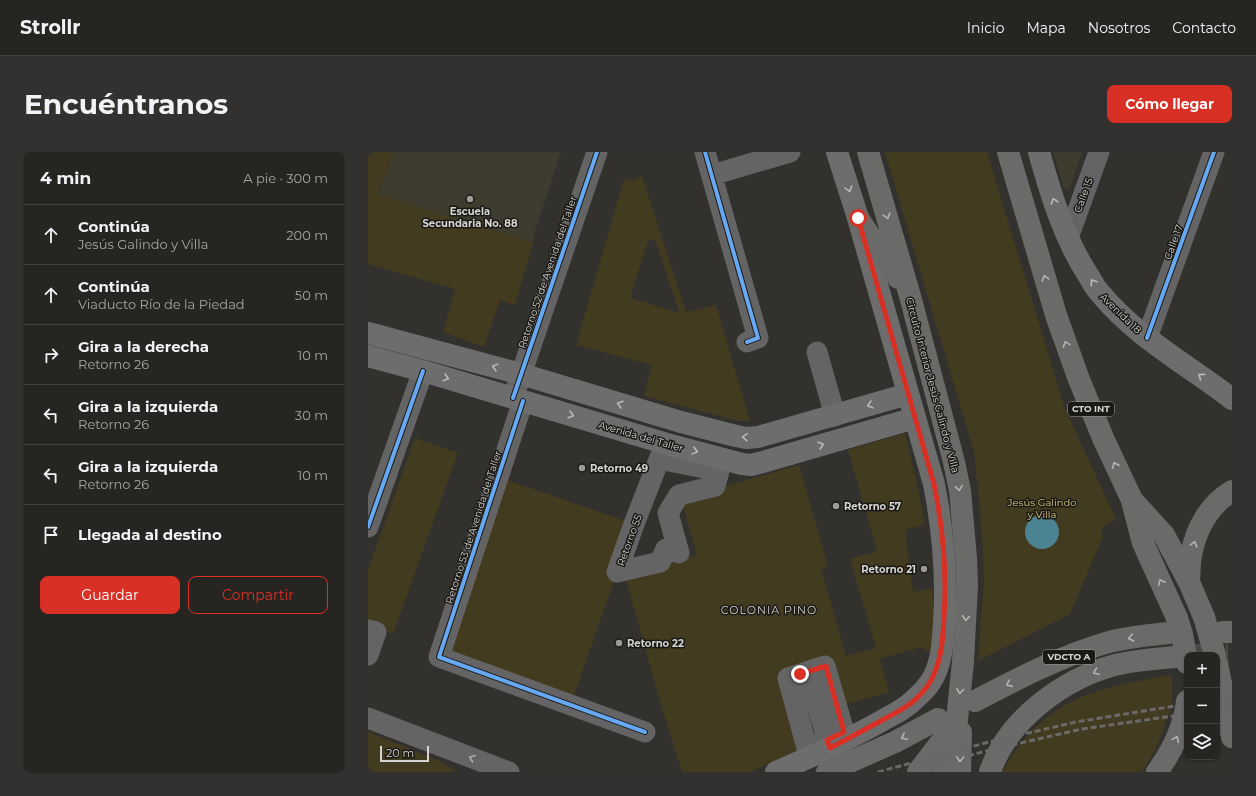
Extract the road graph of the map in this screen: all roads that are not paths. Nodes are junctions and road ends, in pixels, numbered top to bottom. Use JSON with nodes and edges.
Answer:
{"nodes":[{"id":1,"x":597,"y":152,"type":"edge"},
{"id":2,"x":705,"y":152,"type":"edge"},
{"id":3,"x":790,"y":152,"type":"edge"},
{"id":4,"x":837,"y":152,"type":"edge"},
{"id":5,"x":868,"y":152,"type":"edge"},
{"id":6,"x":1039,"y":152,"type":"edge"},
{"id":7,"x":1098,"y":152,"type":"edge"},
{"id":8,"x":1214,"y":152,"type":"edge"},
{"id":9,"x":1011,"y":157,"type":"edge"},
{"id":10,"x":712,"y":175,"type":"junction"},
{"id":11,"x":858,"y":218,"type":"junction"},
{"id":12,"x":1068,"y":238,"type":"junction"},
{"id":13,"x":910,"y":296,"type":"junction"},
{"id":14,"x":368,"y":334,"type":"edge"},
{"id":15,"x":1147,"y":338,"type":"junction"},
{"id":16,"x":747,"y":342,"type":"dead end"},
{"id":17,"x":817,"y":352,"type":"dead end"},
{"id":18,"x":368,"y":356,"type":"edge"},
{"id":19,"x":423,"y":371,"type":"junction"},
{"id":20,"x":521,"y":374,"type":"junction"},
{"id":21,"x":908,"y":394,"type":"junction"},
{"id":22,"x":518,"y":400,"type":"junction"},
{"id":23,"x":1232,"y":400,"type":"edge"},
{"id":24,"x":835,"y":416,"type":"junction"},
{"id":25,"x":914,"y":418,"type":"junction"},
{"id":26,"x":681,"y":422,"type":"junction"},
{"id":27,"x":667,"y":451,"type":"junction"},
{"id":28,"x":1232,"y":492,"type":"edge"},
{"id":29,"x":1132,"y":500,"type":"junction"},
{"id":30,"x":368,"y":527,"type":"edge"},
{"id":31,"x":1189,"y":582,"type":"junction"},
{"id":32,"x":1173,"y":626,"type":"junction"},
{"id":33,"x":368,"y":630,"type":"edge"},
{"id":34,"x":368,"y":655,"type":"edge"},
{"id":35,"x":1222,"y":659,"type":"edge"},
{"id":36,"x":1181,"y":660,"type":"edge"},
{"id":37,"x":810,"y":681,"type":"dead end"},
{"id":38,"x":975,"y":701,"type":"dead end"},
{"id":39,"x":1184,"y":716,"type":"edge"},
{"id":40,"x":368,"y":718,"type":"edge"},
{"id":41,"x":948,"y":724,"type":"junction"},
{"id":42,"x":645,"y":732,"type":"dead end"},
{"id":43,"x":1232,"y":737,"type":"edge"},
{"id":44,"x":828,"y":744,"type":"junction"},
{"id":45,"x":509,"y":772,"type":"edge"},
{"id":46,"x":776,"y":772,"type":"edge"},
{"id":47,"x":827,"y":772,"type":"edge"},
{"id":48,"x":918,"y":772,"type":"edge"},
{"id":49,"x":944,"y":772,"type":"edge"},
{"id":50,"x":960,"y":772,"type":"edge"},
{"id":51,"x":990,"y":772,"type":"edge"},
{"id":52,"x":1156,"y":772,"type":"edge"}],
"edges":[{"from":1,"to":20,"type":"street","name":"Retorno 52 de Avenida del Taller"},
{"from":2,"to":10,"type":"street"},
{"from":3,"to":10,"type":"street"},
{"from":4,"to":11,"type":"main road","one_way":true},
{"from":5,"to":13,"type":"highway","name":"Circuito Interior Jesús Galindo y Villa","one_way":true},
{"from":12,"to":6,"type":"main road","one_way":true},
{"from":7,"to":12,"type":"street","name":"Calle 15"},
{"from":8,"to":15,"type":"street","name":"Calle 17"},
{"from":29,"to":9,"type":"highway","number":"CTO INT","one_way":true},
{"from":10,"to":16,"type":"street"},
{"from":11,"to":13,"type":"highway"},
{"from":11,"to":21,"type":"main road"},
{"from":15,"to":12,"type":"main road","name":"Avenida 18","one_way":true},
{"from":13,"to":41,"type":"highway","name":"Circuito Interior Jesús Galindo y Villa","one_way":true,"bridge":true},
{"from":20,"to":14,"type":"main road","one_way":true},
{"from":23,"to":15,"type":"main road","name":"Avenida 18","one_way":true},
{"from":17,"to":24,"type":"street"},
{"from":18,"to":19,"type":"main road","name":"Avenida del Taller"},
{"from":19,"to":22,"type":"main road","name":"Avenida del Taller","one_way":true},
{"from":19,"to":30,"type":"street"},
{"from":20,"to":22,"type":"street","name":"Retorno 52 de Avenida del Taller"},
{"from":26,"to":20,"type":"main road","one_way":true},
{"from":21,"to":24,"type":"main road","one_way":true},
{"from":21,"to":25,"type":"main road"},
{"from":22,"to":27,"type":"main road","name":"Avenida del Taller","one_way":true},
{"from":22,"to":42,"type":"street","name":"Retorno 53 de Avenida del Taller"},
{"from":24,"to":26,"type":"main road","one_way":true},
{"from":27,"to":25,"type":"main road","name":"Avenida del Taller","one_way":true},
{"from":25,"to":44,"type":"main road"},
{"from":26,"to":27,"type":"street"},
{"from":27,"to":27,"type":"street","name":"Retorno 55"},
{"from":31,"to":28,"type":"highway","one_way":true},
{"from":29,"to":31,"type":"highway","number":"CTO INT"},
{"from":32,"to":29,"type":"highway","one_way":true},
{"from":31,"to":35,"type":"highway","number":"CTO INT","bridge":true},
{"from":32,"to":36,"type":"highway","bridge":true},
{"from":32,"to":38,"type":"highway","number":"VDCTO A","one_way":true},
{"from":33,"to":34,"type":"street"},
{"from":35,"to":43,"type":"highway","number":"CTO INT"},
{"from":36,"to":51,"type":"highway","one_way":true},
{"from":37,"to":44,"type":"street"},
{"from":52,"to":39,"type":"highway","one_way":true},
{"from":45,"to":40,"type":"street","one_way":true},
{"from":41,"to":47,"type":"highway","one_way":true},
{"from":41,"to":48,"type":"highway"},
{"from":41,"to":49,"type":"highway","name":"Circuito Interior Jesús Galindo y Villa"},
{"from":41,"to":50,"type":"highway","one_way":true},
{"from":44,"to":46,"type":"main road"}]}
